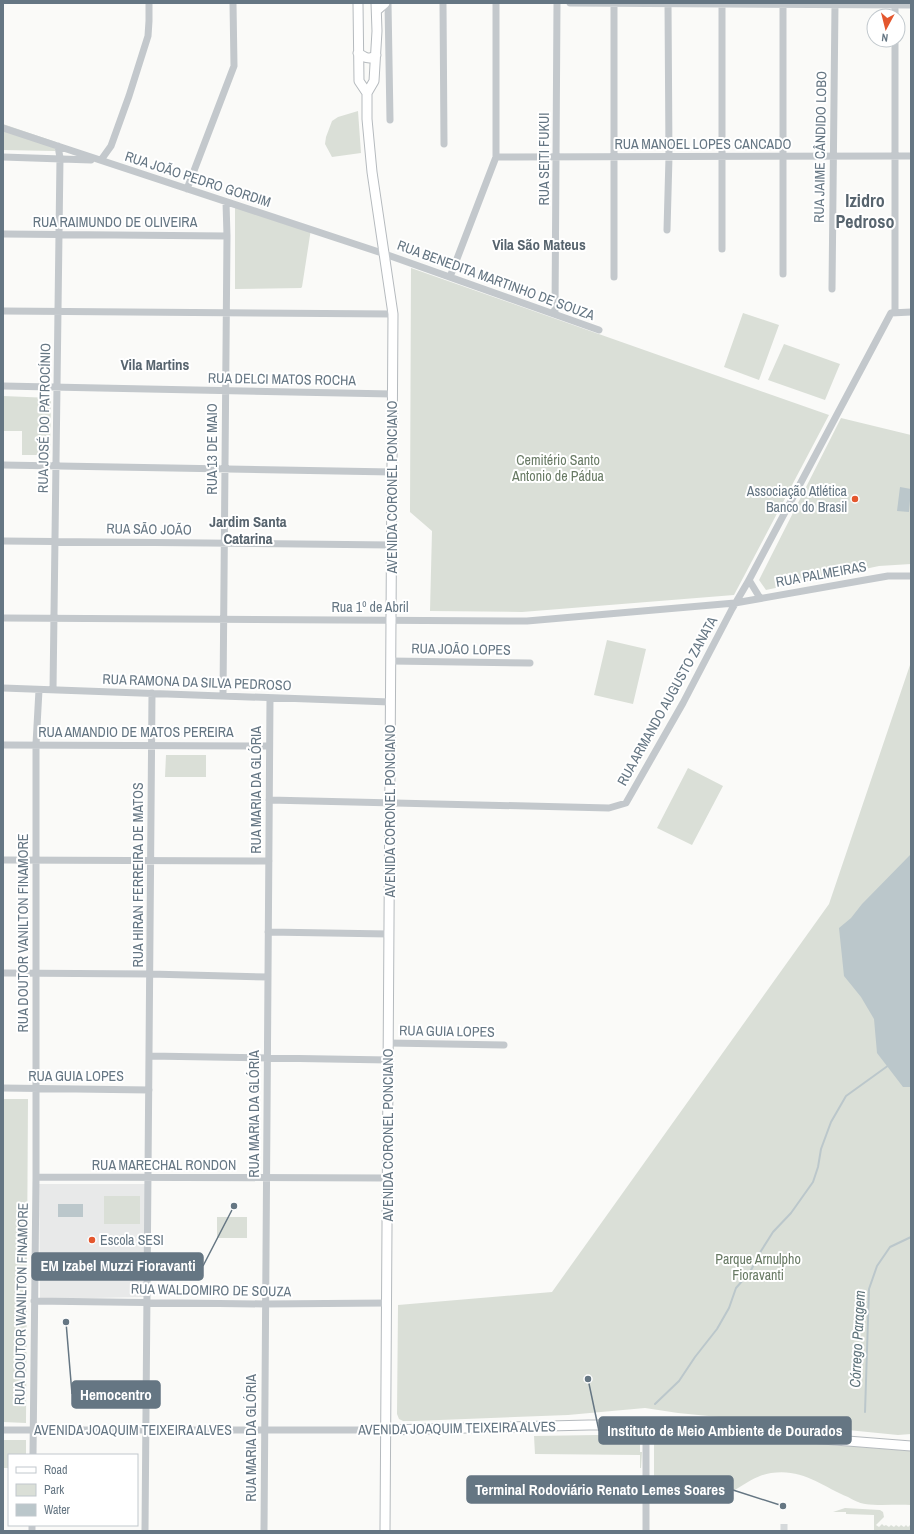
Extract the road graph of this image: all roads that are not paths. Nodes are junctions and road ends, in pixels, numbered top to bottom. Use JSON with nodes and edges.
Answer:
{"nodes":[{"id":1,"x":149,"y":3,"type":"edge"},
{"id":2,"x":233,"y":3,"type":"edge"},
{"id":3,"x":358,"y":3,"type":"edge"},
{"id":4,"x":385,"y":3,"type":"edge"},
{"id":5,"x":388,"y":3,"type":"edge"},
{"id":6,"x":443,"y":3,"type":"edge"},
{"id":7,"x":496,"y":3,"type":"edge"},
{"id":8,"x":557,"y":3,"type":"edge"},
{"id":9,"x":570,"y":3,"type":"edge"},
{"id":10,"x":614,"y":3,"type":"edge"},
{"id":11,"x":668,"y":3,"type":"edge"},
{"id":12,"x":722,"y":3,"type":"edge"},
{"id":13,"x":783,"y":4,"type":"junction"},
{"id":14,"x":835,"y":4,"type":"junction"},
{"id":15,"x":895,"y":4,"type":"edge"},
{"id":16,"x":911,"y":5,"type":"edge"},
{"id":17,"x":376,"y":6,"type":"edge"},
{"id":18,"x":895,"y":48,"type":"edge"},
{"id":19,"x":358,"y":53,"type":"junction"},
{"id":20,"x":376,"y":55,"type":"junction"},
{"id":21,"x":367,"y":93,"type":"junction"},
{"id":22,"x":390,"y":120,"type":"dead end"},
{"id":23,"x":3,"y":128,"type":"edge"},
{"id":24,"x":444,"y":144,"type":"dead end"},
{"id":25,"x":58,"y":146,"type":"junction"},
{"id":26,"x":895,"y":156,"type":"junction"},
{"id":27,"x":911,"y":156,"type":"edge"},
{"id":28,"x":557,"y":157,"type":"junction"},
{"id":29,"x":614,"y":157,"type":"junction"},
{"id":30,"x":669,"y":157,"type":"junction"},
{"id":31,"x":722,"y":157,"type":"junction"},
{"id":32,"x":782,"y":157,"type":"junction"},
{"id":33,"x":833,"y":157,"type":"junction"},
{"id":34,"x":3,"y":158,"type":"edge"},
{"id":35,"x":60,"y":158,"type":"junction"},
{"id":36,"x":101,"y":160,"type":"junction"},
{"id":37,"x":494,"y":160,"type":"junction"},
{"id":38,"x":187,"y":189,"type":"junction"},
{"id":39,"x":226,"y":202,"type":"junction"},
{"id":40,"x":667,"y":230,"type":"dead end"},
{"id":41,"x":3,"y":234,"type":"edge"},
{"id":42,"x":59,"y":235,"type":"junction"},
{"id":43,"x":227,"y":236,"type":"junction"},
{"id":44,"x":722,"y":248,"type":"dead end"},
{"id":45,"x":385,"y":254,"type":"junction"},
{"id":46,"x":783,"y":274,"type":"dead end"},
{"id":47,"x":450,"y":277,"type":"junction"},
{"id":48,"x":614,"y":277,"type":"dead end"},
{"id":49,"x":832,"y":289,"type":"dead end"},
{"id":50,"x":3,"y":311,"type":"edge"},
{"id":51,"x":58,"y":311,"type":"junction"},
{"id":52,"x":895,"y":312,"type":"junction"},
{"id":53,"x":911,"y":312,"type":"edge"},
{"id":54,"x":226,"y":313,"type":"junction"},
{"id":55,"x":393,"y":314,"type":"junction"},
{"id":56,"x":555,"y":314,"type":"junction"},
{"id":57,"x":599,"y":330,"type":"dead end"},
{"id":58,"x":3,"y":386,"type":"edge"},
{"id":59,"x":57,"y":387,"type":"junction"},
{"id":60,"x":226,"y":390,"type":"junction"},
{"id":61,"x":392,"y":394,"type":"junction"},
{"id":62,"x":3,"y":465,"type":"edge"},
{"id":63,"x":56,"y":466,"type":"junction"},
{"id":64,"x":225,"y":469,"type":"junction"},
{"id":65,"x":392,"y":472,"type":"junction"},
{"id":66,"x":3,"y":541,"type":"edge"},
{"id":67,"x":55,"y":541,"type":"junction"},
{"id":68,"x":224,"y":543,"type":"junction"},
{"id":69,"x":391,"y":545,"type":"junction"},
{"id":70,"x":911,"y":576,"type":"edge"},
{"id":71,"x":749,"y":580,"type":"junction"},
{"id":72,"x":760,"y":598,"type":"junction"},
{"id":73,"x":735,"y":603,"type":"junction"},
{"id":74,"x":3,"y":618,"type":"edge"},
{"id":75,"x":54,"y":618,"type":"junction"},
{"id":76,"x":224,"y":619,"type":"junction"},
{"id":77,"x":391,"y":620,"type":"junction"},
{"id":78,"x":391,"y":661,"type":"junction"},
{"id":79,"x":530,"y":663,"type":"dead end"},
{"id":80,"x":3,"y":688,"type":"edge"},
{"id":81,"x":39,"y":690,"type":"junction"},
{"id":82,"x":53,"y":690,"type":"junction"},
{"id":83,"x":152,"y":694,"type":"junction"},
{"id":84,"x":223,"y":696,"type":"junction"},
{"id":85,"x":270,"y":698,"type":"junction"},
{"id":86,"x":390,"y":702,"type":"junction"},
{"id":87,"x":3,"y":744,"type":"edge"},
{"id":88,"x":36,"y":744,"type":"junction"},
{"id":89,"x":152,"y":746,"type":"junction"},
{"id":90,"x":269,"y":746,"type":"junction"},
{"id":91,"x":269,"y":800,"type":"junction"},
{"id":92,"x":390,"y":804,"type":"junction"},
{"id":93,"x":3,"y":860,"type":"edge"},
{"id":94,"x":37,"y":860,"type":"junction"},
{"id":95,"x":151,"y":860,"type":"junction"},
{"id":96,"x":268,"y":861,"type":"junction"},
{"id":97,"x":268,"y":932,"type":"junction"},
{"id":98,"x":389,"y":934,"type":"junction"},
{"id":99,"x":36,"y":973,"type":"junction"},
{"id":100,"x":3,"y":974,"type":"edge"},
{"id":101,"x":150,"y":974,"type":"junction"},
{"id":102,"x":268,"y":977,"type":"junction"},
{"id":103,"x":389,"y":1043,"type":"junction"},
{"id":104,"x":504,"y":1045,"type":"dead end"},
{"id":105,"x":149,"y":1056,"type":"junction"},
{"id":106,"x":267,"y":1059,"type":"junction"},
{"id":107,"x":389,"y":1060,"type":"junction"},
{"id":108,"x":3,"y":1088,"type":"edge"},
{"id":109,"x":36,"y":1089,"type":"junction"},
{"id":110,"x":149,"y":1090,"type":"junction"},
{"id":111,"x":36,"y":1177,"type":"junction"},
{"id":112,"x":148,"y":1178,"type":"junction"},
{"id":113,"x":266,"y":1178,"type":"junction"},
{"id":114,"x":388,"y":1178,"type":"junction"},
{"id":115,"x":34,"y":1301,"type":"junction"},
{"id":116,"x":147,"y":1302,"type":"junction"},
{"id":117,"x":387,"y":1303,"type":"junction"},
{"id":118,"x":266,"y":1304,"type":"junction"},
{"id":119,"x":646,"y":1425,"type":"junction"},
{"id":120,"x":3,"y":1430,"type":"edge"},
{"id":121,"x":33,"y":1430,"type":"junction"},
{"id":122,"x":146,"y":1430,"type":"junction"},
{"id":123,"x":264,"y":1430,"type":"junction"},
{"id":124,"x":387,"y":1430,"type":"junction"},
{"id":125,"x":911,"y":1446,"type":"edge"},
{"id":126,"x":33,"y":1454,"type":"edge"},
{"id":127,"x":145,"y":1531,"type":"edge"},
{"id":128,"x":264,"y":1531,"type":"edge"},
{"id":129,"x":385,"y":1531,"type":"edge"},
{"id":130,"x":646,"y":1531,"type":"edge"}],
"edges":[{"from":1,"to":36,"type":"street"},
{"from":2,"to":38,"type":"street"},
{"from":3,"to":19,"type":"main road","name":"AVENIDA CORONEL PONCIANO"},
{"from":4,"to":17,"type":"main road"},
{"from":5,"to":22,"type":"street"},
{"from":6,"to":24,"type":"street"},
{"from":7,"to":37,"type":"street"},
{"from":8,"to":28,"type":"street","name":"RUA SEITI FUKUI"},
{"from":9,"to":10,"type":"street"},
{"from":10,"to":11,"type":"street"},
{"from":10,"to":29,"type":"street"},
{"from":11,"to":12,"type":"street"},
{"from":11,"to":30,"type":"street"},
{"from":12,"to":13,"type":"street"},
{"from":12,"to":31,"type":"street"},
{"from":13,"to":14,"type":"street"},
{"from":13,"to":32,"type":"street"},
{"from":14,"to":15,"type":"street"},
{"from":14,"to":33,"type":"street","name":"RUA JAIME CÂNDIDO LOBO"},
{"from":15,"to":16,"type":"street"},
{"from":17,"to":20,"type":"main road","name":"AVENIDA CORONEL PONCIANO"},
{"from":18,"to":26,"type":"street"},
{"from":19,"to":20,"type":"main road"},
{"from":19,"to":21,"type":"main road","name":"AVENIDA CORONEL PONCIANO"},
{"from":20,"to":21,"type":"main road","name":"AVENIDA CORONEL PONCIANO"},
{"from":21,"to":45,"type":"main road","name":"AVENIDA CORONEL PONCIANO"},
{"from":23,"to":25,"type":"street","name":"RUA JOÃO PEDRO GORDIM"},
{"from":25,"to":35,"type":"street","name":"RUA JOSÉ DO PATROCÍNIO"},
{"from":25,"to":36,"type":"street","name":"RUA JOÃO PEDRO GORDIM"},
{"from":26,"to":27,"type":"street","name":"RUA MANOEL LOPES CANCADO"},
{"from":26,"to":33,"type":"street","name":"RUA MANOEL LOPES CANCADO"},
{"from":26,"to":52,"type":"street"},
{"from":28,"to":29,"type":"street","name":"RUA MANOEL LOPES CANCADO"},
{"from":28,"to":37,"type":"street","name":"RUA MANOEL LOPES CANCADO"},
{"from":28,"to":56,"type":"street","name":"RUA SEITI FUKUI"},
{"from":29,"to":30,"type":"street","name":"RUA MANOEL LOPES CANCADO"},
{"from":29,"to":48,"type":"street"},
{"from":30,"to":31,"type":"street","name":"RUA MANOEL LOPES CANCADO"},
{"from":30,"to":40,"type":"street"},
{"from":31,"to":32,"type":"street","name":"RUA MANOEL LOPES CANCADO"},
{"from":31,"to":44,"type":"street"},
{"from":32,"to":33,"type":"street","name":"RUA MANOEL LOPES CANCADO"},
{"from":32,"to":46,"type":"street"},
{"from":33,"to":49,"type":"street","name":"RUA JAIME CÂNDIDO LOBO"},
{"from":34,"to":35,"type":"street"},
{"from":35,"to":36,"type":"street"},
{"from":35,"to":42,"type":"street","name":"RUA JOSÉ DO PATROCÍNIO"},
{"from":36,"to":38,"type":"street","name":"RUA JOÃO PEDRO GORDIM"},
{"from":37,"to":47,"type":"street"},
{"from":38,"to":39,"type":"street","name":"RUA JOÃO PEDRO GORDIM"},
{"from":39,"to":43,"type":"street","name":"RUA 13 DE MAIO"},
{"from":39,"to":45,"type":"street","name":"RUA JOÃO PEDRO GORDIM"},
{"from":41,"to":42,"type":"street","name":"RUA RAIMUNDO DE OLIVEIRA"},
{"from":42,"to":43,"type":"street","name":"RUA RAIMUNDO DE OLIVEIRA"},
{"from":42,"to":51,"type":"street","name":"RUA JOSÉ DO PATROCÍNIO"},
{"from":43,"to":54,"type":"street","name":"RUA 13 DE MAIO"},
{"from":45,"to":47,"type":"street","name":"RUA BENEDITA MARTINHO DE SOUZA"},
{"from":45,"to":55,"type":"main road","name":"AVENIDA CORONEL PONCIANO"},
{"from":47,"to":56,"type":"street","name":"RUA BENEDITA MARTINHO DE SOUZA"},
{"from":50,"to":51,"type":"street"},
{"from":51,"to":54,"type":"street"},
{"from":51,"to":59,"type":"street","name":"RUA JOSÉ DO PATROCÍNIO"},
{"from":52,"to":53,"type":"street"},
{"from":52,"to":71,"type":"street","name":"RUA ARMANDO AUGUSTO ZANATA"},
{"from":54,"to":55,"type":"street"},
{"from":54,"to":60,"type":"street","name":"RUA 13 DE MAIO"},
{"from":55,"to":61,"type":"main road","name":"AVENIDA CORONEL PONCIANO"},
{"from":56,"to":57,"type":"street","name":"RUA BENEDITA MARTINHO DE SOUZA"},
{"from":58,"to":59,"type":"street","name":"RUA DELCI MATOS ROCHA"},
{"from":59,"to":60,"type":"street","name":"RUA DELCI MATOS ROCHA"},
{"from":59,"to":63,"type":"street","name":"RUA JOSÉ DO PATROCÍNIO"},
{"from":60,"to":61,"type":"street","name":"RUA DELCI MATOS ROCHA"},
{"from":60,"to":64,"type":"street","name":"RUA 13 DE MAIO"},
{"from":61,"to":65,"type":"main road","name":"AVENIDA CORONEL PONCIANO"},
{"from":62,"to":63,"type":"street"},
{"from":63,"to":64,"type":"street"},
{"from":63,"to":67,"type":"street","name":"RUA JOSÉ DO PATROCÍNIO"},
{"from":64,"to":65,"type":"street"},
{"from":64,"to":68,"type":"street","name":"RUA 13 DE MAIO"},
{"from":65,"to":69,"type":"main road","name":"AVENIDA CORONEL PONCIANO"},
{"from":66,"to":67,"type":"street","name":"RUA SÃO JOÃO"},
{"from":67,"to":68,"type":"street","name":"RUA SÃO JOÃO"},
{"from":67,"to":75,"type":"street","name":"RUA JOSÉ DO PATROCÍNIO"},
{"from":68,"to":69,"type":"street","name":"RUA SÃO JOÃO"},
{"from":68,"to":76,"type":"street","name":"RUA 13 DE MAIO"},
{"from":69,"to":77,"type":"main road","name":"AVENIDA CORONEL PONCIANO"},
{"from":70,"to":72,"type":"street","name":"RUA PALMEIRAS"},
{"from":71,"to":72,"type":"street"},
{"from":71,"to":73,"type":"street","name":"RUA ARMANDO AUGUSTO ZANATA"},
{"from":72,"to":73,"type":"street","name":"RUA PALMEIRAS"},
{"from":73,"to":77,"type":"street","name":"Rua 1º de Abril"},
{"from":73,"to":92,"type":"street","name":"RUA ARMANDO AUGUSTO ZANATA"},
{"from":74,"to":75,"type":"street","name":"Rua 1º de Abril"},
{"from":75,"to":76,"type":"street","name":"Rua 1º de Abril"},
{"from":75,"to":82,"type":"street","name":"RUA JOSÉ DO PATROCÍNIO"},
{"from":76,"to":77,"type":"street","name":"Rua 1º de Abril"},
{"from":76,"to":84,"type":"street","name":"RUA 13 DE MAIO"},
{"from":77,"to":78,"type":"main road","name":"AVENIDA CORONEL PONCIANO"},
{"from":78,"to":79,"type":"street","name":"RUA JOÃO LOPES"},
{"from":78,"to":86,"type":"main road","name":"AVENIDA CORONEL PONCIANO"},
{"from":80,"to":81,"type":"street","name":"RUA RAMONA DA SILVA PEDROSO"},
{"from":81,"to":82,"type":"street","name":"RUA RAMONA DA SILVA PEDROSO"},
{"from":81,"to":88,"type":"street","name":"RUA DOUTOR VANILTON FINAMORE"},
{"from":82,"to":83,"type":"street","name":"RUA RAMONA DA SILVA PEDROSO"},
{"from":83,"to":84,"type":"street","name":"RUA RAMONA DA SILVA PEDROSO"},
{"from":83,"to":89,"type":"street","name":"RUA HIRAN FERREIRA DE MATOS"},
{"from":84,"to":85,"type":"street","name":"RUA RAMONA DA SILVA PEDROSO"},
{"from":85,"to":86,"type":"street","name":"RUA RAMONA DA SILVA PEDROSO"},
{"from":85,"to":90,"type":"street","name":"RUA MARIA DA GLÓRIA"},
{"from":86,"to":92,"type":"main road","name":"AVENIDA CORONEL PONCIANO"},
{"from":87,"to":88,"type":"street","name":"RUA AMANDIO DE MATOS PEREIRA"},
{"from":88,"to":89,"type":"street","name":"RUA AMANDIO DE MATOS PEREIRA"},
{"from":88,"to":94,"type":"street","name":"RUA DOUTOR VANILTON FINAMORE"},
{"from":89,"to":90,"type":"street","name":"RUA AMANDIO DE MATOS PEREIRA"},
{"from":89,"to":95,"type":"street","name":"RUA HIRAN FERREIRA DE MATOS"},
{"from":90,"to":91,"type":"street","name":"RUA MARIA DA GLÓRIA"},
{"from":91,"to":92,"type":"street","name":"RUA ARMANDO AUGUSTO ZANATA"},
{"from":91,"to":96,"type":"street","name":"RUA MARIA DA GLÓRIA"},
{"from":92,"to":98,"type":"main road","name":"AVENIDA CORONEL PONCIANO"},
{"from":93,"to":94,"type":"street"},
{"from":94,"to":95,"type":"street"},
{"from":94,"to":99,"type":"street","name":"RUA DOUTOR VANILTON FINAMORE"},
{"from":95,"to":96,"type":"street"},
{"from":95,"to":101,"type":"street","name":"RUA HIRAN FERREIRA DE MATOS"},
{"from":96,"to":97,"type":"street","name":"RUA MARIA DA GLÓRIA"},
{"from":97,"to":98,"type":"street"},
{"from":97,"to":102,"type":"street","name":"RUA MARIA DA GLÓRIA"},
{"from":98,"to":103,"type":"main road","name":"AVENIDA CORONEL PONCIANO"},
{"from":99,"to":100,"type":"street"},
{"from":99,"to":101,"type":"street"},
{"from":99,"to":109,"type":"street","name":"RUA DOUTOR VANILTON FINAMORE"},
{"from":101,"to":102,"type":"street"},
{"from":101,"to":105,"type":"street","name":"RUA HIRAN FERREIRA DE MATOS"},
{"from":102,"to":106,"type":"street","name":"RUA MARIA DA GLÓRIA"},
{"from":103,"to":104,"type":"street","name":"RUA GUIA LOPES"},
{"from":103,"to":107,"type":"main road","name":"AVENIDA CORONEL PONCIANO"},
{"from":105,"to":106,"type":"street"},
{"from":105,"to":110,"type":"street","name":"RUA HIRAN FERREIRA DE MATOS"},
{"from":106,"to":107,"type":"street"},
{"from":106,"to":113,"type":"street","name":"RUA MARIA DA GLÓRIA"},
{"from":107,"to":114,"type":"main road","name":"AVENIDA CORONEL PONCIANO"},
{"from":108,"to":109,"type":"street","name":"RUA GUIA LOPES"},
{"from":109,"to":110,"type":"street","name":"RUA GUIA LOPES"},
{"from":109,"to":111,"type":"street","name":"RUA DOUTOR VANILTON FINAMORE"},
{"from":110,"to":112,"type":"street","name":"RUA HIRAN FERREIRA DE MATOS"},
{"from":111,"to":112,"type":"street","name":"RUA MARECHAL RONDON"},
{"from":111,"to":115,"type":"street","name":"RUA DOUTOR WANILTON FINAMORE"},
{"from":112,"to":113,"type":"street","name":"RUA MARECHAL RONDON"},
{"from":112,"to":116,"type":"street","name":"RUA HIRAN FERREIRA DE MATOS"},
{"from":113,"to":114,"type":"street","name":"RUA MARECHAL RONDON"},
{"from":113,"to":118,"type":"street","name":"RUA MARIA DA GLÓRIA"},
{"from":114,"to":117,"type":"main road","name":"AVENIDA CORONEL PONCIANO"},
{"from":115,"to":116,"type":"street","name":"RUA WALDOMIRO DE SOUZA"},
{"from":115,"to":121,"type":"street","name":"RUA DOUTOR WANILTON FINAMORE"},
{"from":116,"to":118,"type":"street","name":"RUA WALDOMIRO DE SOUZA"},
{"from":116,"to":122,"type":"street","name":"RUA HIRAN FERREIRA DE MATOS"},
{"from":117,"to":118,"type":"street","name":"RUA WALDOMIRO DE SOUZA"},
{"from":117,"to":124,"type":"main road","name":"AVENIDA CORONEL PONCIANO"},
{"from":118,"to":123,"type":"street","name":"RUA MARIA DA GLÓRIA"},
{"from":119,"to":124,"type":"main road","name":"AVENIDA JOAQUIM TEIXEIRA ALVES"},
{"from":119,"to":125,"type":"main road","name":"AVENIDA JOAQUIM TEIXEIRA ALVES"},
{"from":119,"to":130,"type":"street"},
{"from":120,"to":121,"type":"street","name":"AVENIDA JOAQUIM TEIXEIRA ALVES"},
{"from":121,"to":122,"type":"street","name":"AVENIDA JOAQUIM TEIXEIRA ALVES"},
{"from":121,"to":126,"type":"street","name":"RUA DOUTOR WANILTON FINAMORE"},
{"from":122,"to":123,"type":"street","name":"AVENIDA JOAQUIM TEIXEIRA ALVES"},
{"from":122,"to":127,"type":"street","name":"RUA HIRAN FERREIRA DE MATOS"},
{"from":123,"to":124,"type":"street","name":"AVENIDA JOAQUIM TEIXEIRA ALVES"},
{"from":123,"to":128,"type":"street","name":"RUA MARIA DA GLÓRIA"},
{"from":124,"to":129,"type":"main road","name":"AVENIDA CORONEL PONCIANO"}]}
